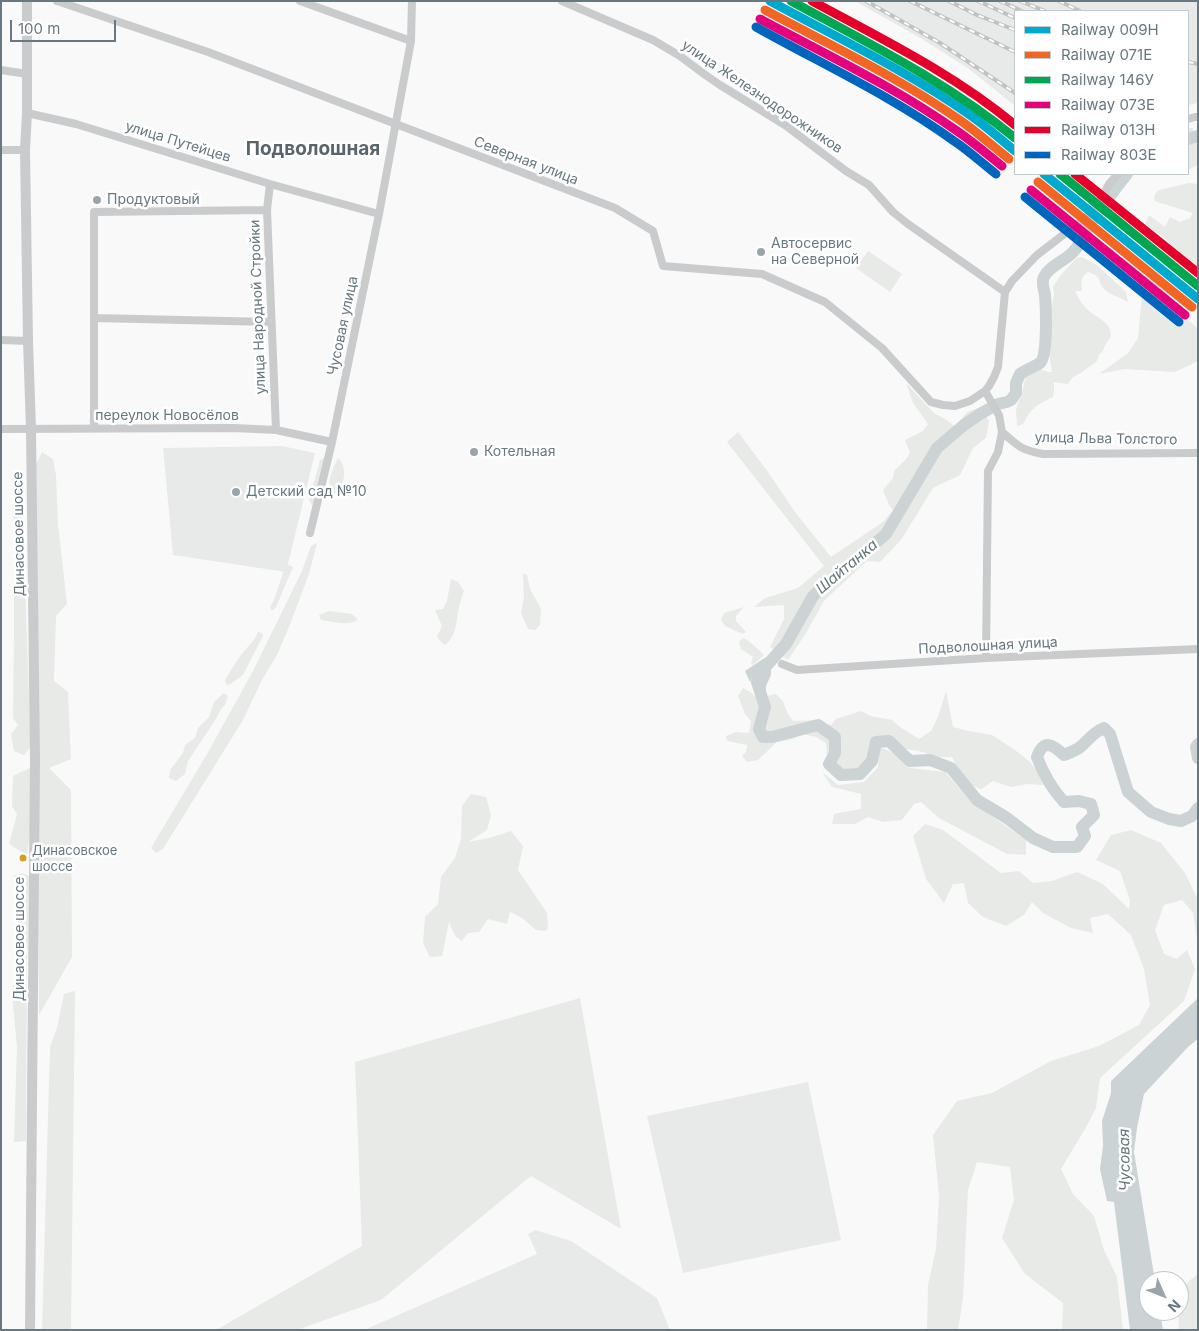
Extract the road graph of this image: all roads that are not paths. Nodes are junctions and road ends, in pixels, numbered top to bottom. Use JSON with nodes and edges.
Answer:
{"nodes":[{"id":1,"x":27,"y":1,"type":"edge"},
{"id":2,"x":58,"y":1,"type":"edge"},
{"id":3,"x":300,"y":1,"type":"edge"},
{"id":4,"x":412,"y":1,"type":"edge"},
{"id":5,"x":562,"y":1,"type":"edge"},
{"id":6,"x":411,"y":41,"type":"junction"},
{"id":7,"x":1,"y":70,"type":"edge"},
{"id":8,"x":28,"y":74,"type":"junction"},
{"id":9,"x":27,"y":114,"type":"junction"},
{"id":10,"x":395,"y":125,"type":"junction"},
{"id":11,"x":1,"y":150,"type":"edge"},
{"id":12,"x":26,"y":150,"type":"junction"},
{"id":13,"x":1117,"y":175,"type":"edge"},
{"id":14,"x":270,"y":184,"type":"junction"},
{"id":15,"x":267,"y":210,"type":"junction"},
{"id":16,"x":379,"y":214,"type":"junction"},
{"id":17,"x":1005,"y":292,"type":"junction"},
{"id":18,"x":94,"y":318,"type":"junction"},
{"id":19,"x":271,"y":322,"type":"junction"},
{"id":20,"x":1,"y":340,"type":"edge"},
{"id":21,"x":28,"y":341,"type":"junction"},
{"id":22,"x":984,"y":391,"type":"junction"},
{"id":23,"x":94,"y":428,"type":"junction"},
{"id":24,"x":1,"y":429,"type":"edge"},
{"id":25,"x":31,"y":429,"type":"junction"},
{"id":26,"x":276,"y":430,"type":"junction"},
{"id":27,"x":1002,"y":432,"type":"junction"},
{"id":28,"x":332,"y":442,"type":"junction"},
{"id":29,"x":1198,"y":452,"type":"edge"},
{"id":30,"x":310,"y":533,"type":"dead end"},
{"id":31,"x":1198,"y":649,"type":"edge"},
{"id":32,"x":986,"y":658,"type":"junction"},
{"id":33,"x":782,"y":664,"type":"dead end"},
{"id":34,"x":30,"y":1330,"type":"edge"}],
"edges":[{"from":1,"to":8,"type":"street","name":"Динасовое шоссе"},
{"from":2,"to":10,"type":"street","name":"Северная улица"},
{"from":3,"to":6,"type":"street"},
{"from":4,"to":6,"type":"street","name":"Чусовая улица"},
{"from":5,"to":17,"type":"street","name":"улица Железнодорожников"},
{"from":6,"to":10,"type":"street","name":"Чусовая улица"},
{"from":7,"to":8,"type":"street"},
{"from":8,"to":9,"type":"street","name":"Динасовое шоссе"},
{"from":9,"to":12,"type":"street","name":"Динасовое шоссе"},
{"from":9,"to":14,"type":"street","name":"улица Путейцев"},
{"from":10,"to":16,"type":"street","name":"Чусовая улица"},
{"from":10,"to":22,"type":"street","name":"Северная улица"},
{"from":11,"to":12,"type":"street"},
{"from":12,"to":21,"type":"street","name":"Динасовое шоссе"},
{"from":13,"to":17,"type":"street"},
{"from":14,"to":15,"type":"street","name":"улица Народной Стройки"},
{"from":14,"to":16,"type":"street","name":"улица Путейцев"},
{"from":15,"to":18,"type":"street"},
{"from":15,"to":19,"type":"street","name":"улица Народной Стройки"},
{"from":16,"to":28,"type":"street","name":"Чусовая улица"},
{"from":17,"to":22,"type":"street"},
{"from":18,"to":19,"type":"street"},
{"from":18,"to":23,"type":"street"},
{"from":19,"to":26,"type":"street","name":"улица Народной Стройки"},
{"from":20,"to":21,"type":"street"},
{"from":21,"to":25,"type":"street","name":"Динасовое шоссе"},
{"from":22,"to":27,"type":"street"},
{"from":23,"to":25,"type":"street","name":"переулок Новосёлов"},
{"from":23,"to":26,"type":"street","name":"переулок Новосёлов"},
{"from":24,"to":25,"type":"street","name":"переулок Новосёлов"},
{"from":25,"to":34,"type":"street","name":"Динасовое шоссе"},
{"from":26,"to":28,"type":"street","name":"переулок Новосёлов"},
{"from":27,"to":29,"type":"street","name":"улица Льва Толстого"},
{"from":27,"to":32,"type":"street"},
{"from":28,"to":30,"type":"street","name":"Чусовая улица"},
{"from":31,"to":32,"type":"street","name":"Подволошная улица"},
{"from":32,"to":33,"type":"street","name":"Подволошная улица"}]}
